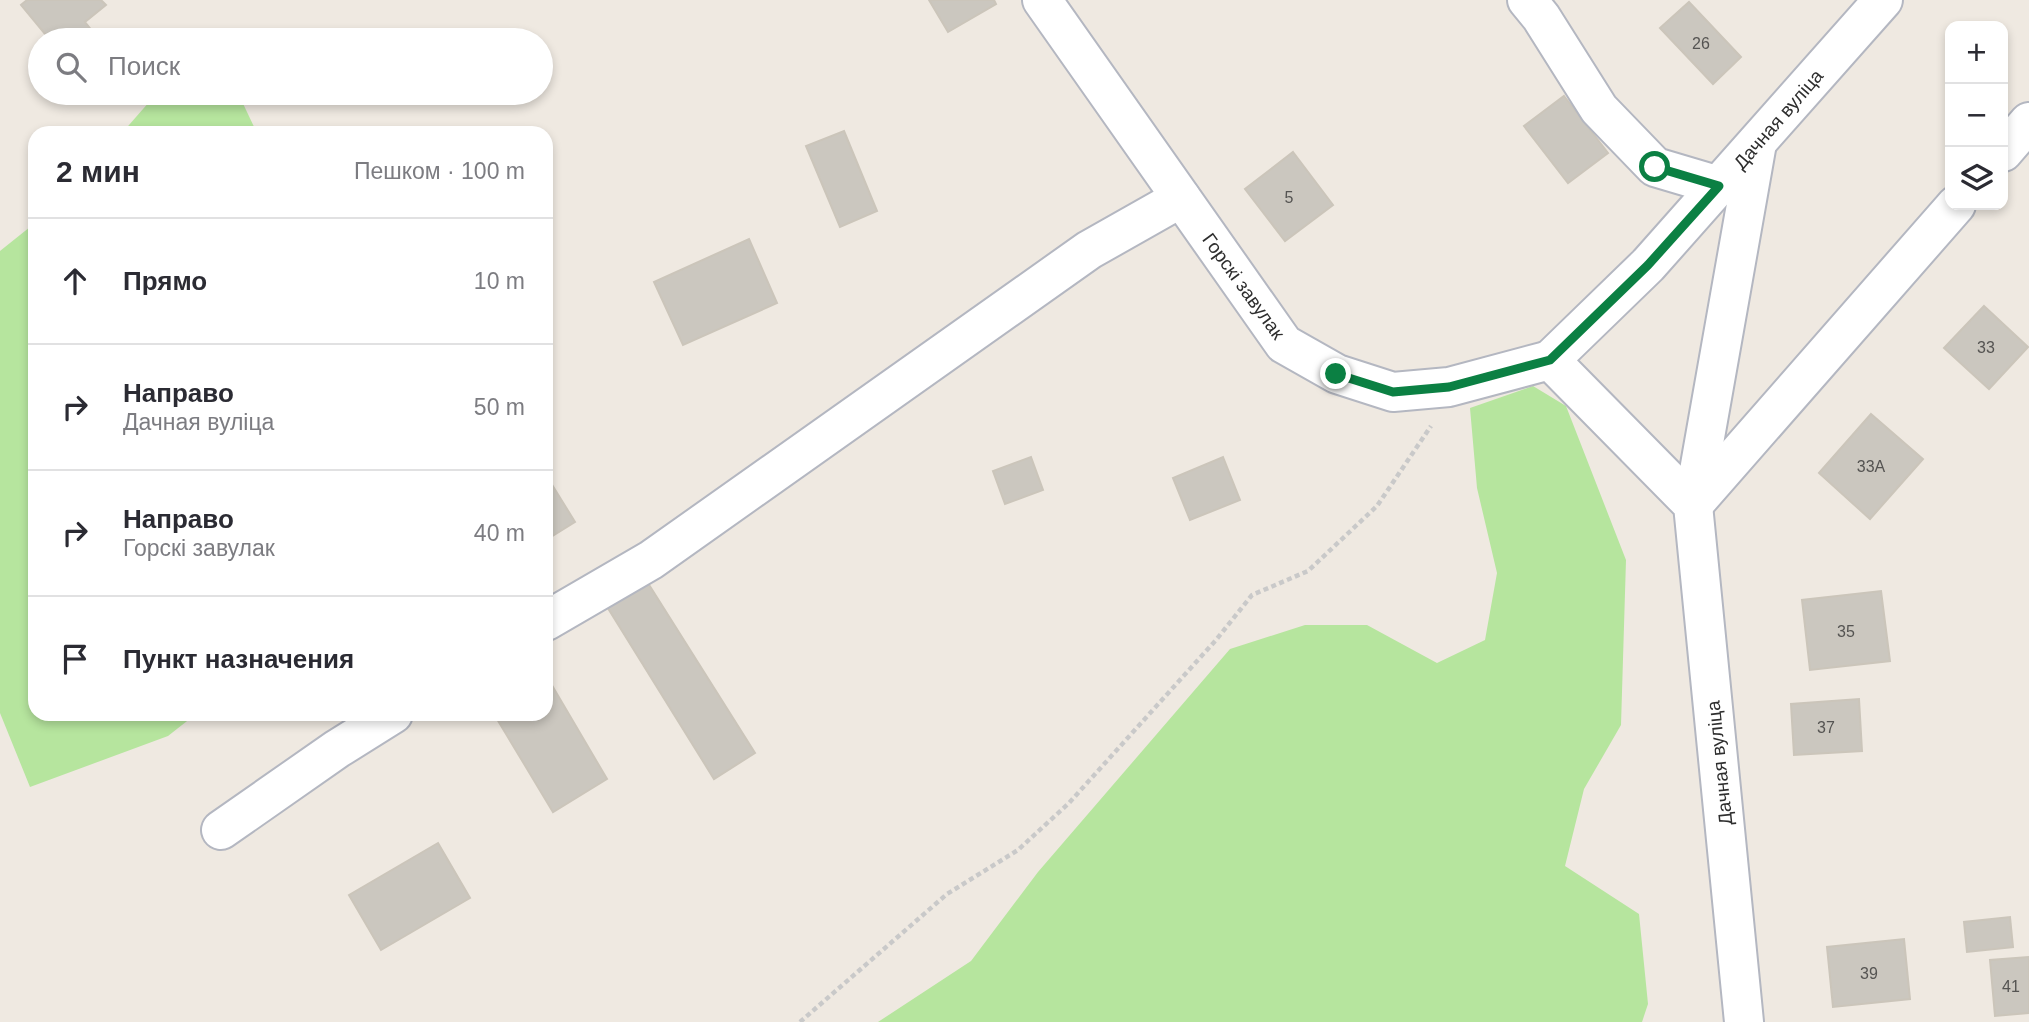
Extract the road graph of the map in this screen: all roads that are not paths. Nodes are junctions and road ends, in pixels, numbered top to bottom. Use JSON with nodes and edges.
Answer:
{"nodes":[{"id":1,"x":1042,"y":0,"type":"edge"},
{"id":2,"x":1528,"y":0,"type":"edge"},
{"id":3,"x":1883,"y":0,"type":"edge"},
{"id":4,"x":2029,"y":122,"type":"edge"},
{"id":5,"x":1757,"y":143,"type":"junction"},
{"id":6,"x":2007,"y":147,"type":"edge"},
{"id":7,"x":1719,"y":186,"type":"junction"},
{"id":8,"x":1181,"y":198,"type":"junction"},
{"id":9,"x":1952,"y":210,"type":"edge"},
{"id":10,"x":1550,"y":360,"type":"junction"},
{"id":11,"x":1693,"y":505,"type":"junction"},
{"id":12,"x":553,"y":617,"type":"edge"},
{"id":13,"x":382,"y":721,"type":"edge"},
{"id":14,"x":221,"y":830,"type":"dead end"},
{"id":15,"x":1744,"y":1022,"type":"edge"}],
"edges":[{"from":1,"to":8,"type":"street","name":"Горскі завулак"},
{"from":2,"to":7,"type":"street"},
{"from":3,"to":5,"type":"street","name":"Дачная вуліца"},
{"from":4,"to":6,"type":"street"},
{"from":5,"to":7,"type":"street","name":"Дачная вуліца"},
{"from":5,"to":11,"type":"street","name":"Дачная вуліца"},
{"from":7,"to":10,"type":"street","name":"Дачная вуліца"},
{"from":8,"to":10,"type":"street","name":"Горскі завулак"},
{"from":8,"to":12,"type":"street"},
{"from":9,"to":11,"type":"street"},
{"from":10,"to":11,"type":"street"},
{"from":11,"to":15,"type":"street","name":"Дачная вуліца"},
{"from":13,"to":14,"type":"street"}]}
